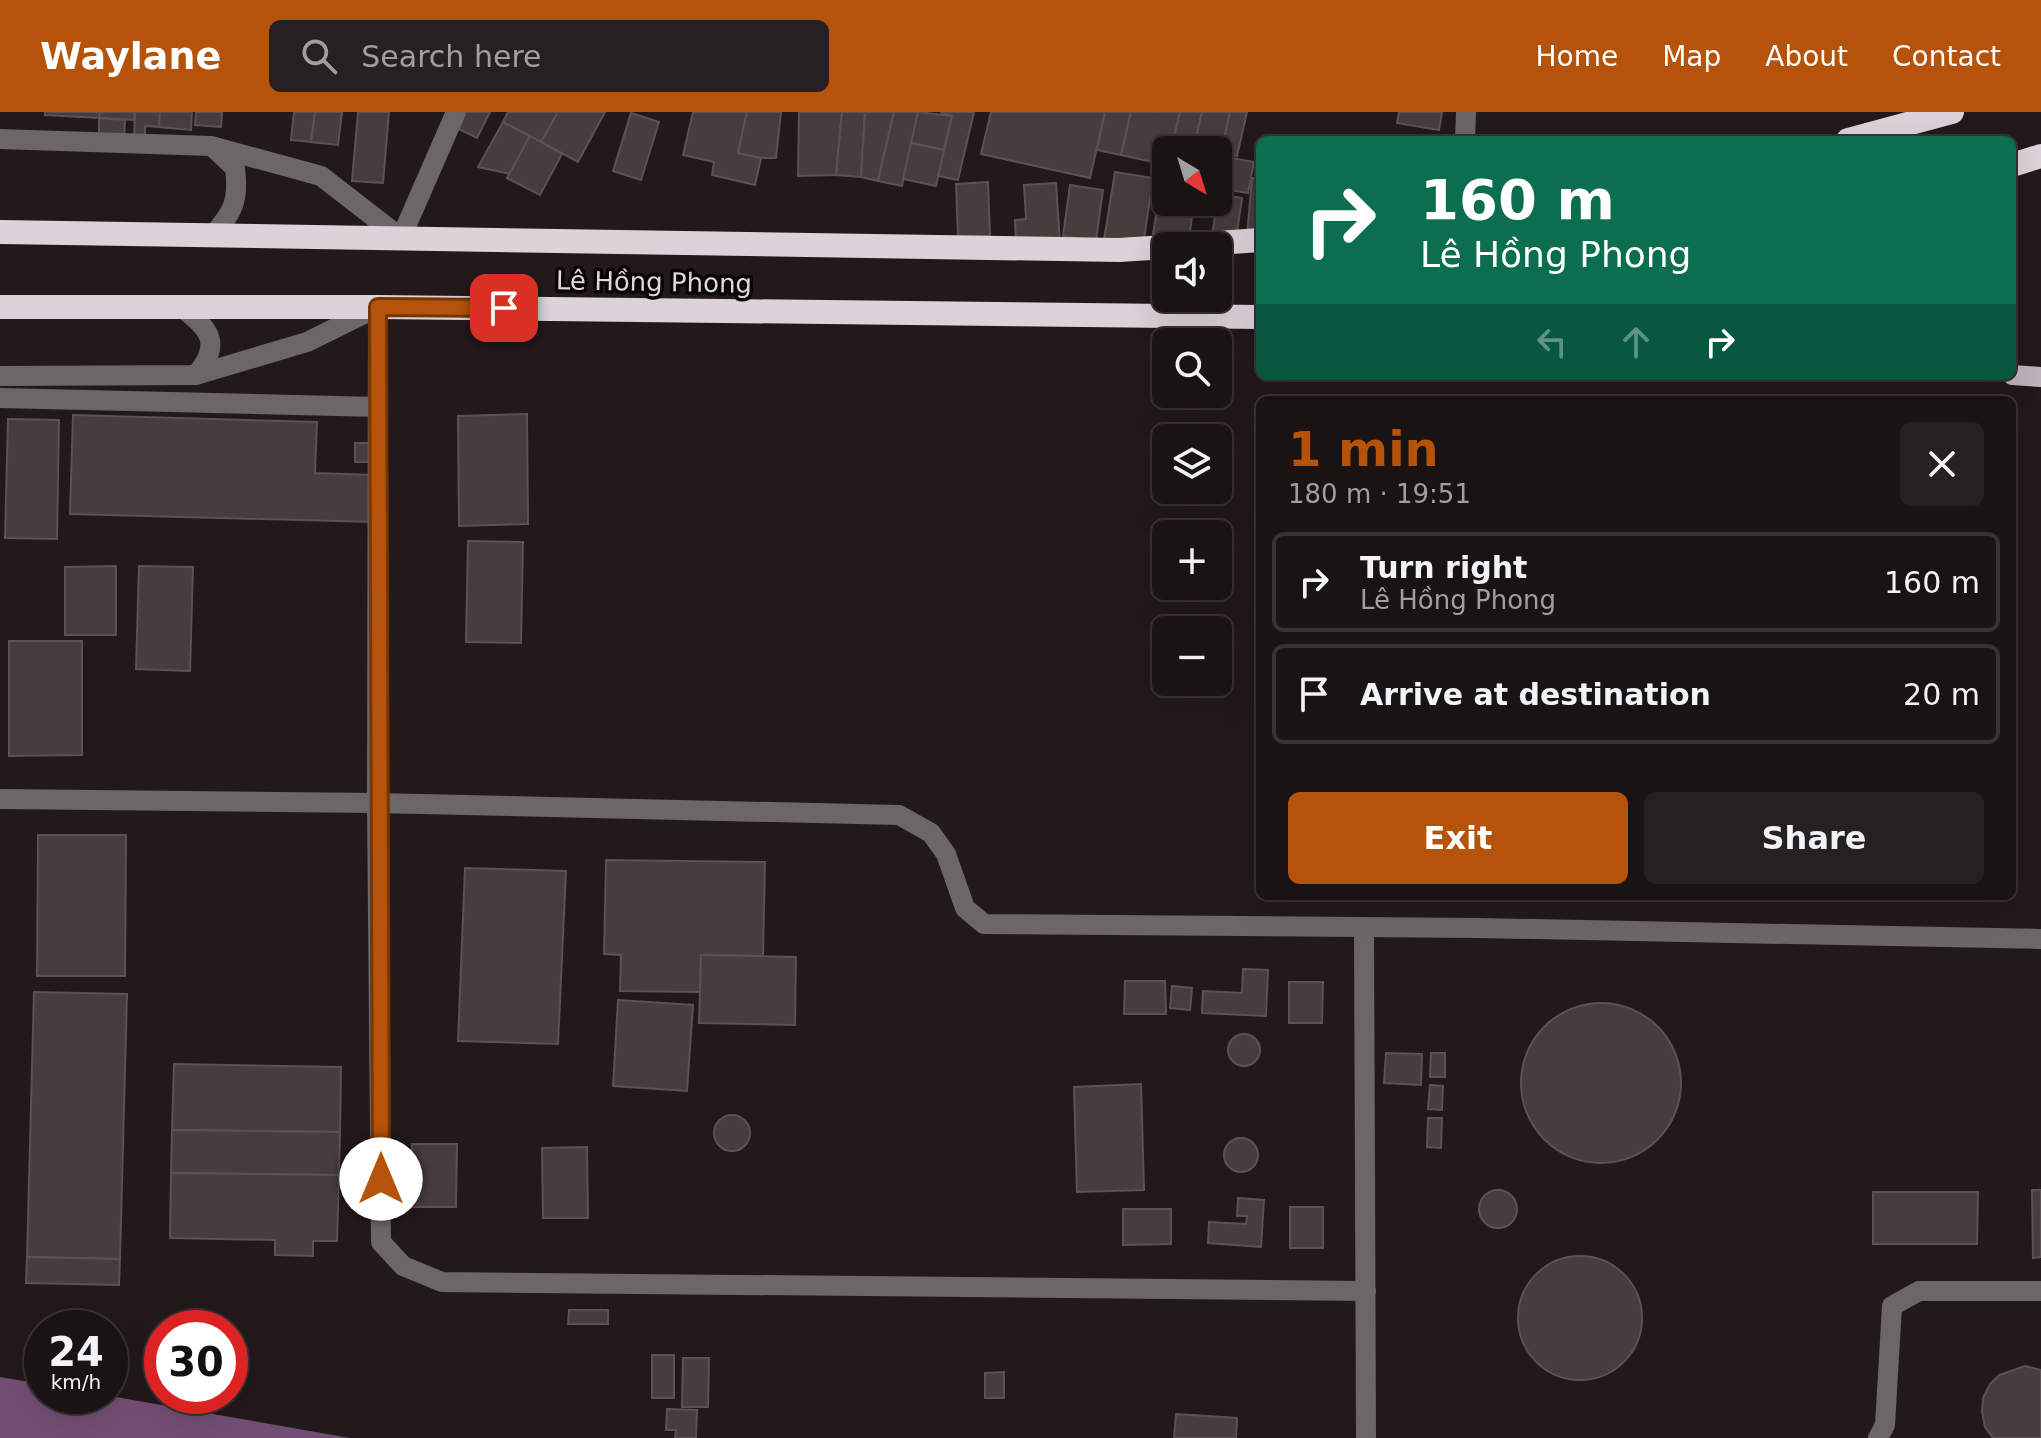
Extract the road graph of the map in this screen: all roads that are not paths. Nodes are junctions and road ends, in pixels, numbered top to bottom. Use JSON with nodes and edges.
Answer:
{"nodes":[{"id":1,"x":456,"y":112,"type":"edge"},
{"id":2,"x":1466,"y":112,"type":"edge"},
{"id":3,"x":1952,"y":112,"type":"edge"},
{"id":4,"x":1465,"y":136,"type":"edge"},
{"id":5,"x":1863,"y":136,"type":"edge"},
{"id":6,"x":0,"y":139,"type":"edge"},
{"id":7,"x":211,"y":146,"type":"junction"},
{"id":8,"x":2041,"y":156,"type":"edge"},
{"id":9,"x":2016,"y":164,"type":"edge"},
{"id":10,"x":0,"y":232,"type":"edge"},
{"id":11,"x":213,"y":235,"type":"junction"},
{"id":12,"x":401,"y":238,"type":"junction"},
{"id":13,"x":1256,"y":240,"type":"edge"},
{"id":14,"x":1232,"y":242,"type":"edge"},
{"id":15,"x":1152,"y":248,"type":"edge"},
{"id":16,"x":0,"y":307,"type":"edge"},
{"id":17,"x":181,"y":307,"type":"junction"},
{"id":18,"x":378,"y":307,"type":"junction"},
{"id":19,"x":1256,"y":317,"type":"edge"},
{"id":20,"x":196,"y":375,"type":"junction"},
{"id":21,"x":2016,"y":375,"type":"edge"},
{"id":22,"x":0,"y":376,"type":"edge"},
{"id":23,"x":2041,"y":377,"type":"edge"},
{"id":24,"x":0,"y":398,"type":"edge"},
{"id":25,"x":378,"y":407,"type":"junction"},
{"id":26,"x":0,"y":799,"type":"edge"},
{"id":27,"x":377,"y":803,"type":"junction"},
{"id":28,"x":1364,"y":927,"type":"junction"},
{"id":29,"x":2041,"y":939,"type":"edge"},
{"id":30,"x":1366,"y":1291,"type":"junction"},
{"id":31,"x":2041,"y":1291,"type":"edge"},
{"id":32,"x":1366,"y":1438,"type":"edge"},
{"id":33,"x":1878,"y":1438,"type":"edge"}],
"edges":[{"from":1,"to":12,"type":"street"},
{"from":2,"to":4,"type":"street"},
{"from":3,"to":5,"type":"highway"},
{"from":6,"to":7,"type":"street"},
{"from":7,"to":11,"type":"street"},
{"from":7,"to":12,"type":"street"},
{"from":8,"to":9,"type":"highway"},
{"from":10,"to":11,"type":"highway","name":"Lê Hồng Phong"},
{"from":11,"to":12,"type":"highway","name":"Lê Hồng Phong"},
{"from":12,"to":15,"type":"highway","name":"Lê Hồng Phong"},
{"from":13,"to":14,"type":"highway"},
{"from":16,"to":17,"type":"highway","name":"Lê Hồng Phong"},
{"from":17,"to":18,"type":"highway","name":"Lê Hồng Phong"},
{"from":17,"to":20,"type":"street"},
{"from":18,"to":19,"type":"highway","name":"Lê Hồng Phong"},
{"from":18,"to":20,"type":"street"},
{"from":18,"to":25,"type":"street"},
{"from":20,"to":22,"type":"street"},
{"from":21,"to":23,"type":"main road"},
{"from":24,"to":25,"type":"street"},
{"from":25,"to":27,"type":"street"},
{"from":26,"to":27,"type":"street"},
{"from":27,"to":28,"type":"street"},
{"from":27,"to":30,"type":"street"},
{"from":28,"to":29,"type":"street"},
{"from":28,"to":30,"type":"street"},
{"from":30,"to":32,"type":"street"},
{"from":31,"to":33,"type":"street"}]}
